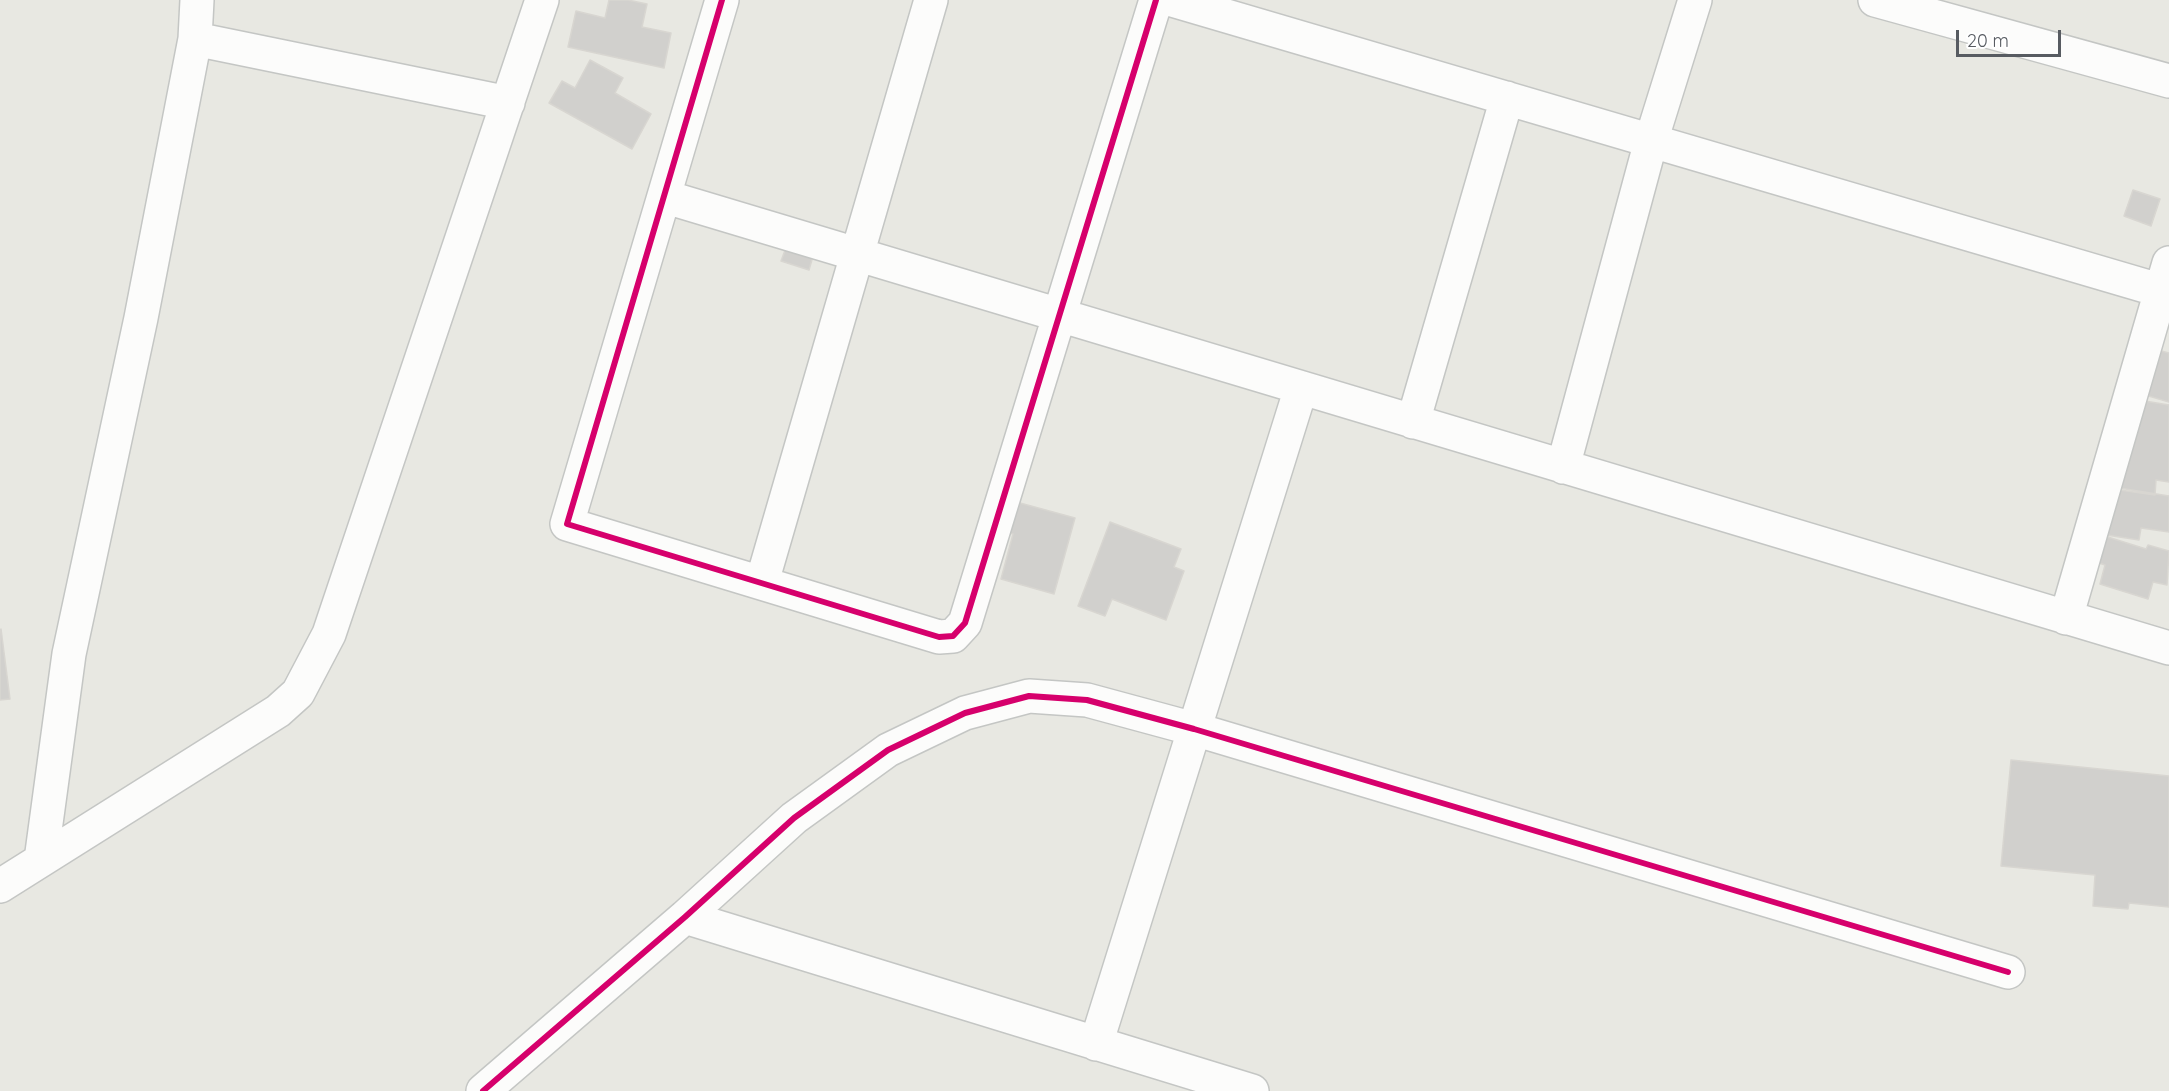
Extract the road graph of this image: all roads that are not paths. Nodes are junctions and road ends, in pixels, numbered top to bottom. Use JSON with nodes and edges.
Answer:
{"nodes":[{"id":1,"x":197,"y":0,"type":"edge"},
{"id":2,"x":542,"y":0,"type":"edge"},
{"id":3,"x":722,"y":0,"type":"edge"},
{"id":4,"x":931,"y":0,"type":"edge"},
{"id":5,"x":1156,"y":0,"type":"edge"},
{"id":6,"x":1172,"y":0,"type":"edge"},
{"id":7,"x":1695,"y":0,"type":"edge"},
{"id":8,"x":1875,"y":0,"type":"edge"},
{"id":9,"x":195,"y":39,"type":"junction"},
{"id":10,"x":2169,"y":81,"type":"edge"},
{"id":11,"x":1508,"y":99,"type":"junction"},
{"id":12,"x":508,"y":103,"type":"junction"},
{"id":13,"x":1651,"y":141,"type":"junction"},
{"id":14,"x":666,"y":197,"type":"junction"},
{"id":15,"x":857,"y":255,"type":"junction"},
{"id":16,"x":2166,"y":282,"type":"edge"},
{"id":17,"x":1061,"y":316,"type":"junction"},
{"id":18,"x":1301,"y":388,"type":"junction"},
{"id":19,"x":1413,"y":422,"type":"junction"},
{"id":20,"x":1563,"y":467,"type":"junction"},
{"id":21,"x":762,"y":582,"type":"junction"},
{"id":22,"x":2066,"y":618,"type":"junction"},
{"id":23,"x":2169,"y":648,"type":"edge"},
{"id":24,"x":1194,"y":729,"type":"junction"},
{"id":25,"x":41,"y":860,"type":"junction"},
{"id":26,"x":0,"y":886,"type":"edge"},
{"id":27,"x":685,"y":917,"type":"junction"},
{"id":28,"x":2008,"y":972,"type":"dead end"},
{"id":29,"x":1096,"y":1044,"type":"junction"},
{"id":30,"x":483,"y":1091,"type":"edge"},
{"id":31,"x":1252,"y":1091,"type":"edge"}],
"edges":[{"from":1,"to":9,"type":"street"},
{"from":2,"to":12,"type":"street"},
{"from":3,"to":14,"type":"street"},
{"from":4,"to":15,"type":"street"},
{"from":5,"to":17,"type":"street"},
{"from":6,"to":11,"type":"street"},
{"from":7,"to":13,"type":"street"},
{"from":8,"to":10,"type":"street"},
{"from":9,"to":12,"type":"street"},
{"from":9,"to":25,"type":"street"},
{"from":11,"to":13,"type":"street"},
{"from":11,"to":19,"type":"street"},
{"from":12,"to":25,"type":"street"},
{"from":13,"to":16,"type":"street"},
{"from":13,"to":20,"type":"street"},
{"from":14,"to":15,"type":"street"},
{"from":14,"to":21,"type":"street"},
{"from":15,"to":17,"type":"street"},
{"from":15,"to":21,"type":"street"},
{"from":16,"to":22,"type":"street"},
{"from":17,"to":18,"type":"street"},
{"from":17,"to":21,"type":"street"},
{"from":18,"to":19,"type":"street"},
{"from":18,"to":24,"type":"street"},
{"from":19,"to":20,"type":"street"},
{"from":20,"to":22,"type":"street"},
{"from":22,"to":23,"type":"street"},
{"from":24,"to":27,"type":"street"},
{"from":24,"to":28,"type":"street"},
{"from":24,"to":29,"type":"street"},
{"from":25,"to":26,"type":"street"},
{"from":27,"to":29,"type":"street"},
{"from":27,"to":30,"type":"street"},
{"from":29,"to":31,"type":"street"}]}
